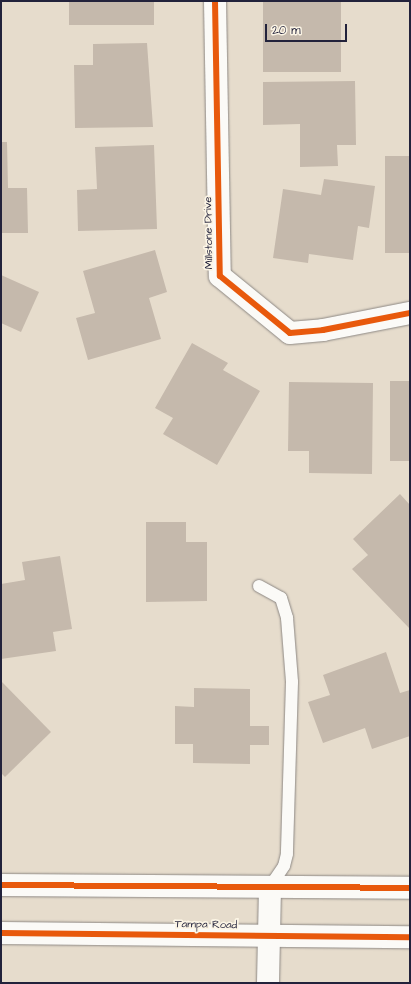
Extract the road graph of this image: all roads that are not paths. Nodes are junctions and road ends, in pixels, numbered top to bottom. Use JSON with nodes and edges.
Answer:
{"nodes":[{"id":1,"x":215,"y":1,"type":"edge"},
{"id":2,"x":410,"y":313,"type":"edge"},
{"id":3,"x":259,"y":586,"type":"dead end"},
{"id":4,"x":1,"y":885,"type":"edge"},
{"id":5,"x":270,"y":887,"type":"junction"},
{"id":6,"x":410,"y":888,"type":"edge"},
{"id":7,"x":1,"y":933,"type":"edge"},
{"id":8,"x":269,"y":936,"type":"junction"},
{"id":9,"x":410,"y":937,"type":"edge"},
{"id":10,"x":268,"y":983,"type":"edge"}],
"edges":[{"from":1,"to":2,"type":"main road","name":"Millstone Drive"},
{"from":3,"to":5,"type":"lane"},
{"from":4,"to":5,"type":"main road"},
{"from":5,"to":6,"type":"main road"},
{"from":5,"to":8,"type":"main road"},
{"from":7,"to":8,"type":"main road","name":"Tampa Road"},
{"from":8,"to":9,"type":"main road","name":"Tampa Road"},
{"from":8,"to":10,"type":"main road"}]}
